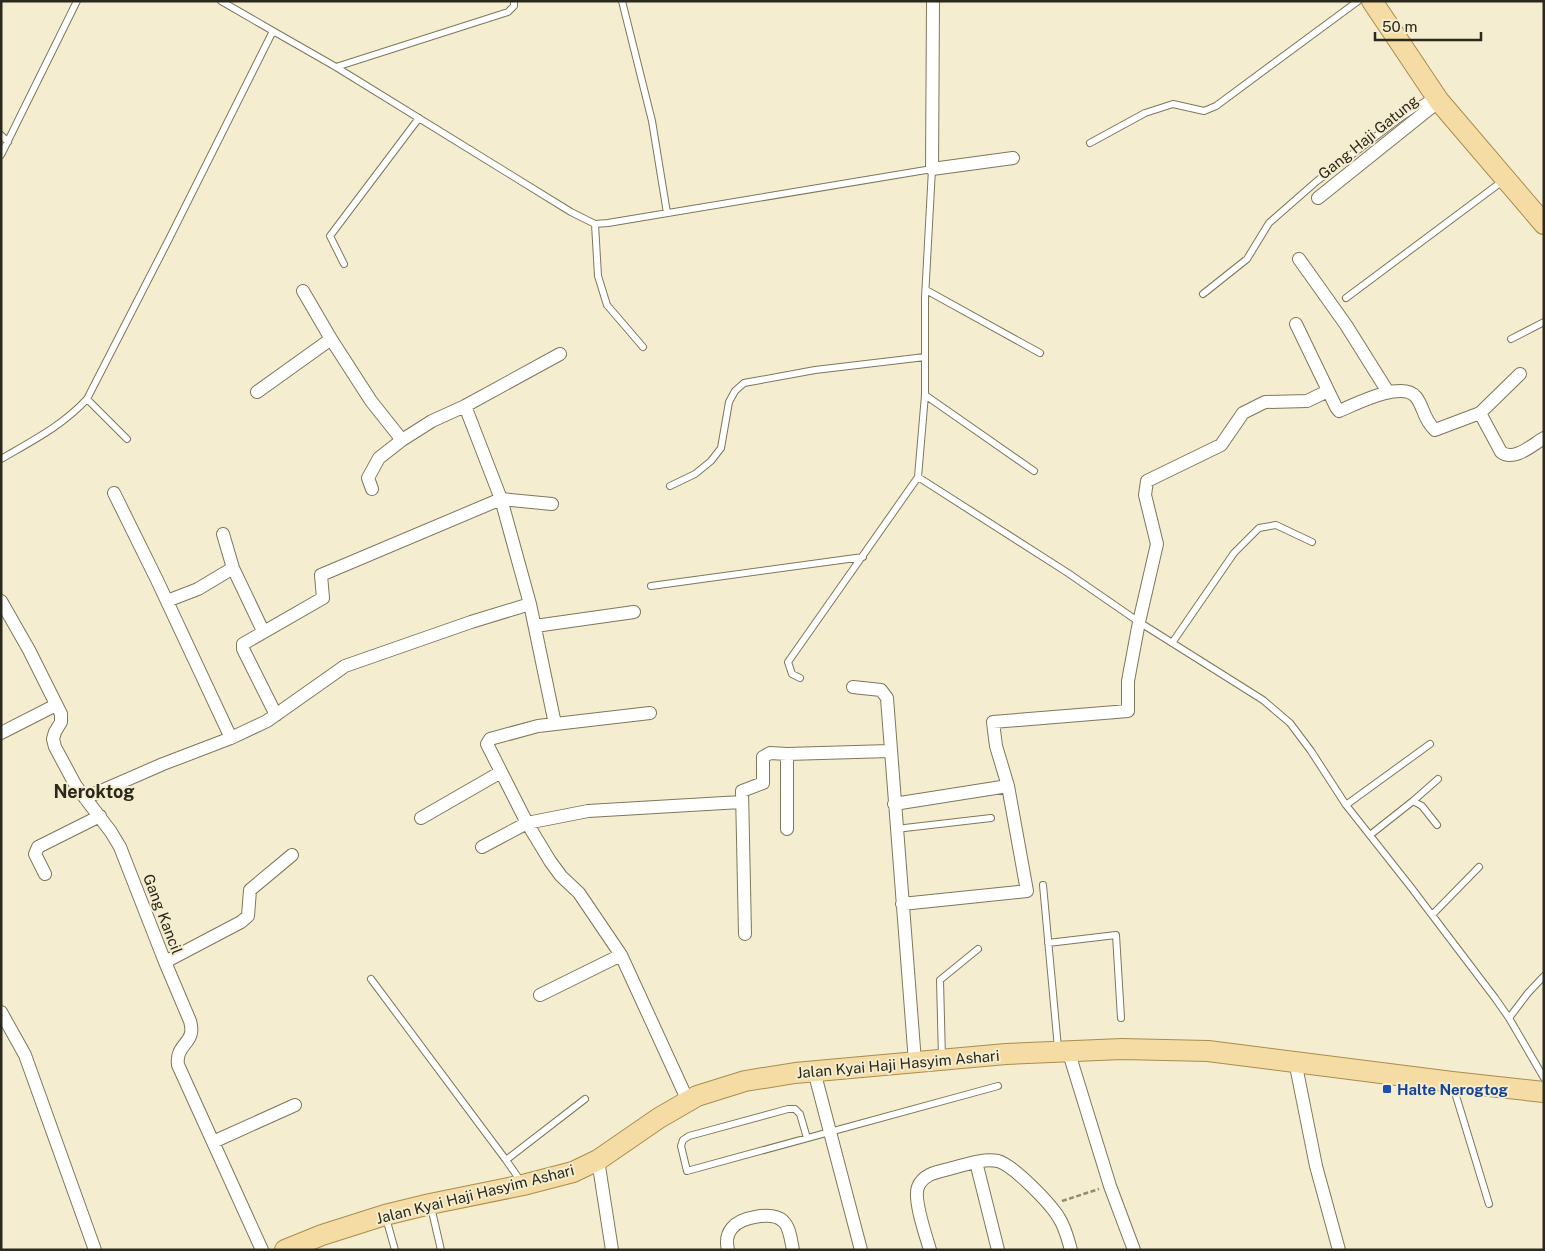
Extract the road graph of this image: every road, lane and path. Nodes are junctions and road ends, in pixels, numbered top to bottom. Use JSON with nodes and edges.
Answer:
{"nodes":[{"id":1,"x":77,"y":1,"type":"edge"},
{"id":2,"x":221,"y":1,"type":"edge"},
{"id":3,"x":514,"y":1,"type":"edge"},
{"id":4,"x":622,"y":1,"type":"edge"},
{"id":5,"x":934,"y":1,"type":"edge"},
{"id":6,"x":1358,"y":1,"type":"edge"},
{"id":7,"x":1372,"y":1,"type":"edge"},
{"id":8,"x":273,"y":31,"type":"junction"},
{"id":9,"x":336,"y":67,"type":"junction"},
{"id":10,"x":1436,"y":98,"type":"junction"},
{"id":11,"x":419,"y":118,"type":"junction"},
{"id":12,"x":1,"y":135,"type":"edge"},
{"id":13,"x":8,"y":142,"type":"junction"},
{"id":14,"x":1090,"y":143,"type":"dead end"},
{"id":15,"x":1,"y":155,"type":"edge"},
{"id":16,"x":1013,"y":158,"type":"dead end"},
{"id":17,"x":932,"y":169,"type":"junction"},
{"id":18,"x":1505,"y":180,"type":"junction"},
{"id":19,"x":1318,"y":198,"type":"dead end"},
{"id":20,"x":667,"y":213,"type":"junction"},
{"id":21,"x":595,"y":224,"type":"junction"},
{"id":22,"x":1544,"y":224,"type":"edge"},
{"id":23,"x":344,"y":264,"type":"dead end"},
{"id":24,"x":1302,"y":264,"type":"dead end"},
{"id":25,"x":926,"y":290,"type":"junction"},
{"id":26,"x":303,"y":291,"type":"dead end"},
{"id":27,"x":1203,"y":294,"type":"dead end"},
{"id":28,"x":1346,"y":298,"type":"dead end"},
{"id":29,"x":1544,"y":322,"type":"edge"},
{"id":30,"x":1296,"y":324,"type":"dead end"},
{"id":31,"x":1511,"y":338,"type":"dead end"},
{"id":32,"x":331,"y":339,"type":"junction"},
{"id":33,"x":643,"y":347,"type":"dead end"},
{"id":34,"x":1040,"y":353,"type":"dead end"},
{"id":35,"x":560,"y":354,"type":"dead end"},
{"id":36,"x":926,"y":357,"type":"junction"},
{"id":37,"x":1520,"y":374,"type":"dead end"},
{"id":38,"x":1328,"y":391,"type":"junction"},
{"id":39,"x":257,"y":392,"type":"dead end"},
{"id":40,"x":1388,"y":392,"type":"junction"},
{"id":41,"x":925,"y":395,"type":"junction"},
{"id":42,"x":87,"y":399,"type":"junction"},
{"id":43,"x":465,"y":406,"type":"junction"},
{"id":44,"x":1480,"y":413,"type":"junction"},
{"id":45,"x":1544,"y":438,"type":"edge"},
{"id":46,"x":126,"y":439,"type":"dead end"},
{"id":47,"x":402,"y":440,"type":"junction"},
{"id":48,"x":1,"y":459,"type":"edge"},
{"id":49,"x":1034,"y":471,"type":"dead end"},
{"id":50,"x":918,"y":477,"type":"junction"},
{"id":51,"x":670,"y":486,"type":"dead end"},
{"id":52,"x":372,"y":489,"type":"dead end"},
{"id":53,"x":114,"y":493,"type":"dead end"},
{"id":54,"x":501,"y":499,"type":"junction"},
{"id":55,"x":552,"y":504,"type":"dead end"},
{"id":56,"x":223,"y":534,"type":"dead end"},
{"id":57,"x":1312,"y":542,"type":"dead end"},
{"id":58,"x":863,"y":557,"type":"junction"},
{"id":59,"x":233,"y":568,"type":"junction"},
{"id":60,"x":651,"y":586,"type":"dead end"},
{"id":61,"x":1,"y":601,"type":"edge"},
{"id":62,"x":167,"y":601,"type":"junction"},
{"id":63,"x":530,"y":604,"type":"junction"},
{"id":64,"x":634,"y":612,"type":"dead end"},
{"id":65,"x":1139,"y":622,"type":"junction"},
{"id":66,"x":535,"y":626,"type":"junction"},
{"id":67,"x":264,"y":631,"type":"junction"},
{"id":68,"x":1172,"y":643,"type":"junction"},
{"id":69,"x":800,"y":678,"type":"dead end"},
{"id":70,"x":853,"y":687,"type":"dead end"},
{"id":71,"x":56,"y":705,"type":"junction"},
{"id":72,"x":650,"y":713,"type":"dead end"},
{"id":73,"x":276,"y":715,"type":"junction"},
{"id":74,"x":555,"y":724,"type":"junction"},
{"id":75,"x":1,"y":733,"type":"edge"},
{"id":76,"x":231,"y":738,"type":"junction"},
{"id":77,"x":1430,"y":744,"type":"dead end"},
{"id":78,"x":890,"y":751,"type":"junction"},
{"id":79,"x":787,"y":754,"type":"junction"},
{"id":80,"x":501,"y":772,"type":"junction"},
{"id":81,"x":1438,"y":779,"type":"dead end"},
{"id":82,"x":1008,"y":786,"type":"junction"},
{"id":83,"x":85,"y":798,"type":"junction"},
{"id":84,"x":1413,"y":801,"type":"junction"},
{"id":85,"x":742,"y":802,"type":"junction"},
{"id":86,"x":894,"y":804,"type":"junction"},
{"id":87,"x":1346,"y":805,"type":"junction"},
{"id":88,"x":100,"y":816,"type":"junction"},
{"id":89,"x":421,"y":818,"type":"dead end"},
{"id":90,"x":991,"y":818,"type":"dead end"},
{"id":91,"x":527,"y":823,"type":"junction"},
{"id":92,"x":1437,"y":826,"type":"dead end"},
{"id":93,"x":787,"y":828,"type":"dead end"},
{"id":94,"x":896,"y":829,"type":"junction"},
{"id":95,"x":1370,"y":835,"type":"junction"},
{"id":96,"x":482,"y":847,"type":"dead end"},
{"id":97,"x":292,"y":854,"type":"dead end"},
{"id":98,"x":1479,"y":867,"type":"dead end"},
{"id":99,"x":45,"y":874,"type":"dead end"},
{"id":100,"x":1043,"y":885,"type":"dead end"},
{"id":101,"x":902,"y":904,"type":"junction"},
{"id":102,"x":1432,"y":915,"type":"junction"},
{"id":103,"x":745,"y":934,"type":"dead end"},
{"id":104,"x":1048,"y":942,"type":"junction"},
{"id":105,"x":978,"y":949,"type":"dead end"},
{"id":106,"x":621,"y":955,"type":"junction"},
{"id":107,"x":164,"y":962,"type":"junction"},
{"id":108,"x":1544,"y":976,"type":"edge"},
{"id":109,"x":370,"y":979,"type":"dead end"},
{"id":110,"x":540,"y":995,"type":"dead end"},
{"id":111,"x":1,"y":1012,"type":"edge"},
{"id":112,"x":1121,"y":1018,"type":"dead end"},
{"id":113,"x":1509,"y":1018,"type":"junction"},
{"id":114,"x":1063,"y":1051,"type":"junction"},
{"id":115,"x":942,"y":1059,"type":"junction"},
{"id":116,"x":1295,"y":1061,"type":"junction"},
{"id":117,"x":915,"y":1062,"type":"junction"},
{"id":118,"x":814,"y":1071,"type":"junction"},
{"id":119,"x":1452,"y":1082,"type":"junction"},
{"id":120,"x":998,"y":1086,"type":"dead end"},
{"id":121,"x":1540,"y":1089,"type":"edge"},
{"id":122,"x":585,"y":1099,"type":"dead end"},
{"id":123,"x":688,"y":1101,"type":"junction"},
{"id":124,"x":295,"y":1105,"type":"dead end"},
{"id":125,"x":830,"y":1132,"type":"junction"},
{"id":126,"x":807,"y":1138,"type":"junction"},
{"id":127,"x":213,"y":1142,"type":"junction"},
{"id":128,"x":506,"y":1160,"type":"junction"},
{"id":129,"x":598,"y":1160,"type":"junction"},
{"id":130,"x":976,"y":1162,"type":"junction"},
{"id":131,"x":523,"y":1185,"type":"junction"},
{"id":132,"x":1110,"y":1186,"type":"junction"},
{"id":133,"x":430,"y":1204,"type":"junction"},
{"id":134,"x":1489,"y":1204,"type":"dead end"},
{"id":135,"x":1052,"y":1208,"type":"junction"},
{"id":136,"x":385,"y":1215,"type":"junction"},
{"id":137,"x":95,"y":1250,"type":"edge"},
{"id":138,"x":262,"y":1250,"type":"edge"},
{"id":139,"x":286,"y":1250,"type":"edge"},
{"id":140,"x":396,"y":1250,"type":"edge"},
{"id":141,"x":441,"y":1250,"type":"edge"},
{"id":142,"x":612,"y":1250,"type":"edge"},
{"id":143,"x":728,"y":1250,"type":"edge"},
{"id":144,"x":793,"y":1250,"type":"edge"},
{"id":145,"x":861,"y":1250,"type":"edge"},
{"id":146,"x":930,"y":1250,"type":"edge"},
{"id":147,"x":998,"y":1250,"type":"edge"},
{"id":148,"x":1071,"y":1250,"type":"edge"},
{"id":149,"x":1134,"y":1250,"type":"edge"},
{"id":150,"x":1339,"y":1250,"type":"edge"}],
"edges":[{"from":1,"to":13,"type":"lane"},
{"from":2,"to":8,"type":"lane"},
{"from":3,"to":9,"type":"lane"},
{"from":4,"to":20,"type":"lane"},
{"from":5,"to":17,"type":"street"},
{"from":6,"to":14,"type":"lane"},
{"from":7,"to":10,"type":"main road"},
{"from":8,"to":9,"type":"lane"},
{"from":8,"to":42,"type":"lane"},
{"from":9,"to":11,"type":"lane"},
{"from":10,"to":18,"type":"main road"},
{"from":10,"to":19,"type":"street","name":"Gang Haji Gatung"},
{"from":10,"to":27,"type":"lane"},
{"from":11,"to":21,"type":"lane"},
{"from":11,"to":23,"type":"lane"},
{"from":12,"to":13,"type":"lane"},
{"from":13,"to":15,"type":"lane"},
{"from":16,"to":17,"type":"street"},
{"from":17,"to":20,"type":"lane"},
{"from":17,"to":25,"type":"lane"},
{"from":18,"to":22,"type":"main road"},
{"from":18,"to":28,"type":"lane"},
{"from":20,"to":21,"type":"lane"},
{"from":21,"to":33,"type":"lane"},
{"from":24,"to":40,"type":"street"},
{"from":25,"to":34,"type":"lane"},
{"from":25,"to":36,"type":"lane"},
{"from":26,"to":32,"type":"street"},
{"from":29,"to":31,"type":"lane"},
{"from":30,"to":38,"type":"street"},
{"from":32,"to":39,"type":"street"},
{"from":32,"to":47,"type":"street"},
{"from":35,"to":43,"type":"street"},
{"from":36,"to":41,"type":"lane"},
{"from":36,"to":51,"type":"lane"},
{"from":37,"to":44,"type":"street"},
{"from":38,"to":40,"type":"street"},
{"from":38,"to":65,"type":"street"},
{"from":40,"to":44,"type":"street"},
{"from":41,"to":49,"type":"lane"},
{"from":41,"to":50,"type":"lane"},
{"from":42,"to":46,"type":"lane"},
{"from":42,"to":48,"type":"lane"},
{"from":43,"to":47,"type":"street"},
{"from":43,"to":54,"type":"street"},
{"from":44,"to":45,"type":"street"},
{"from":47,"to":52,"type":"street"},
{"from":50,"to":58,"type":"lane"},
{"from":50,"to":65,"type":"lane"},
{"from":53,"to":62,"type":"street"},
{"from":54,"to":55,"type":"street"},
{"from":54,"to":63,"type":"street"},
{"from":54,"to":67,"type":"street"},
{"from":56,"to":59,"type":"street"},
{"from":57,"to":68,"type":"lane"},
{"from":58,"to":60,"type":"lane"},
{"from":58,"to":69,"type":"lane"},
{"from":59,"to":62,"type":"street"},
{"from":59,"to":67,"type":"street"},
{"from":61,"to":71,"type":"street","name":"Gang Kancil"},
{"from":62,"to":76,"type":"street"},
{"from":63,"to":66,"type":"street"},
{"from":63,"to":73,"type":"street"},
{"from":64,"to":66,"type":"street"},
{"from":65,"to":68,"type":"lane"},
{"from":65,"to":82,"type":"street"},
{"from":66,"to":74,"type":"street"},
{"from":67,"to":73,"type":"street"},
{"from":68,"to":87,"type":"lane"},
{"from":70,"to":78,"type":"street"},
{"from":71,"to":75,"type":"street"},
{"from":71,"to":83,"type":"street","name":"Gang Kancil"},
{"from":72,"to":74,"type":"street"},
{"from":73,"to":76,"type":"street"},
{"from":74,"to":80,"type":"street"},
{"from":76,"to":83,"type":"street"},
{"from":77,"to":87,"type":"lane"},
{"from":78,"to":79,"type":"street"},
{"from":78,"to":86,"type":"street"},
{"from":79,"to":85,"type":"street"},
{"from":79,"to":93,"type":"street"},
{"from":80,"to":89,"type":"street"},
{"from":80,"to":91,"type":"street"},
{"from":81,"to":84,"type":"lane"},
{"from":82,"to":86,"type":"street"},
{"from":82,"to":101,"type":"street"},
{"from":83,"to":88,"type":"street","name":"Gang Kancil"},
{"from":84,"to":92,"type":"lane"},
{"from":84,"to":95,"type":"lane"},
{"from":85,"to":91,"type":"street"},
{"from":85,"to":103,"type":"street"},
{"from":86,"to":94,"type":"street"},
{"from":87,"to":95,"type":"lane"},
{"from":88,"to":99,"type":"street"},
{"from":88,"to":107,"type":"street","name":"Gang Kancil"},
{"from":90,"to":94,"type":"lane"},
{"from":91,"to":96,"type":"street"},
{"from":91,"to":106,"type":"street"},
{"from":94,"to":101,"type":"street"},
{"from":95,"to":102,"type":"lane"},
{"from":97,"to":107,"type":"street"},
{"from":98,"to":102,"type":"lane"},
{"from":100,"to":104,"type":"lane"},
{"from":101,"to":117,"type":"street"},
{"from":102,"to":113,"type":"lane"},
{"from":104,"to":112,"type":"lane"},
{"from":104,"to":114,"type":"lane"},
{"from":105,"to":115,"type":"lane"},
{"from":106,"to":110,"type":"street"},
{"from":106,"to":123,"type":"street"},
{"from":107,"to":127,"type":"street","name":"Gang Kancil"},
{"from":108,"to":113,"type":"lane"},
{"from":109,"to":128,"type":"lane"},
{"from":111,"to":137,"type":"street"},
{"from":113,"to":121,"type":"lane"},
{"from":114,"to":115,"type":"main road","name":"Jalan Kyai Haji Hasyim Ashari"},
{"from":114,"to":116,"type":"main road","name":"Jalan Kyai Haji Hasyim Ashari"},
{"from":114,"to":132,"type":"street"},
{"from":115,"to":117,"type":"main road","name":"Jalan Kyai Haji Hasyim Ashari"},
{"from":116,"to":119,"type":"main road","name":"Jalan Kyai Haji Hasyim Ashari"},
{"from":116,"to":150,"type":"street"},
{"from":117,"to":118,"type":"main road","name":"Jalan Kyai Haji Hasyim Ashari"},
{"from":118,"to":123,"type":"main road","name":"Jalan Kyai Haji Hasyim Ashari"},
{"from":118,"to":125,"type":"street"},
{"from":119,"to":121,"type":"main road","name":"Jalan Kyai Haji Hasyim Ashari"},
{"from":119,"to":134,"type":"lane"},
{"from":120,"to":125,"type":"lane"},
{"from":122,"to":128,"type":"lane"},
{"from":123,"to":129,"type":"main road","name":"Jalan Kyai Haji Hasyim Ashari"},
{"from":124,"to":127,"type":"street"},
{"from":125,"to":126,"type":"lane"},
{"from":125,"to":145,"type":"street"},
{"from":126,"to":126,"type":"lane"},
{"from":127,"to":138,"type":"street","name":"Gang Kancil"},
{"from":128,"to":131,"type":"lane"},
{"from":129,"to":131,"type":"main road","name":"Jalan Kyai Haji Hasyim Ashari"},
{"from":129,"to":142,"type":"street"},
{"from":130,"to":135,"type":"street"},
{"from":130,"to":146,"type":"street"},
{"from":130,"to":147,"type":"street"},
{"from":131,"to":133,"type":"main road","name":"Jalan Kyai Haji Hasyim Ashari"},
{"from":132,"to":135,"type":"path"},
{"from":132,"to":149,"type":"street"},
{"from":133,"to":136,"type":"main road","name":"Jalan Kyai Haji Hasyim Ashari"},
{"from":133,"to":141,"type":"lane"},
{"from":135,"to":148,"type":"street"},
{"from":136,"to":139,"type":"main road","name":"Jalan Kyai Haji Hasyim Ashari"},
{"from":136,"to":140,"type":"lane"},
{"from":143,"to":144,"type":"street"}]}
